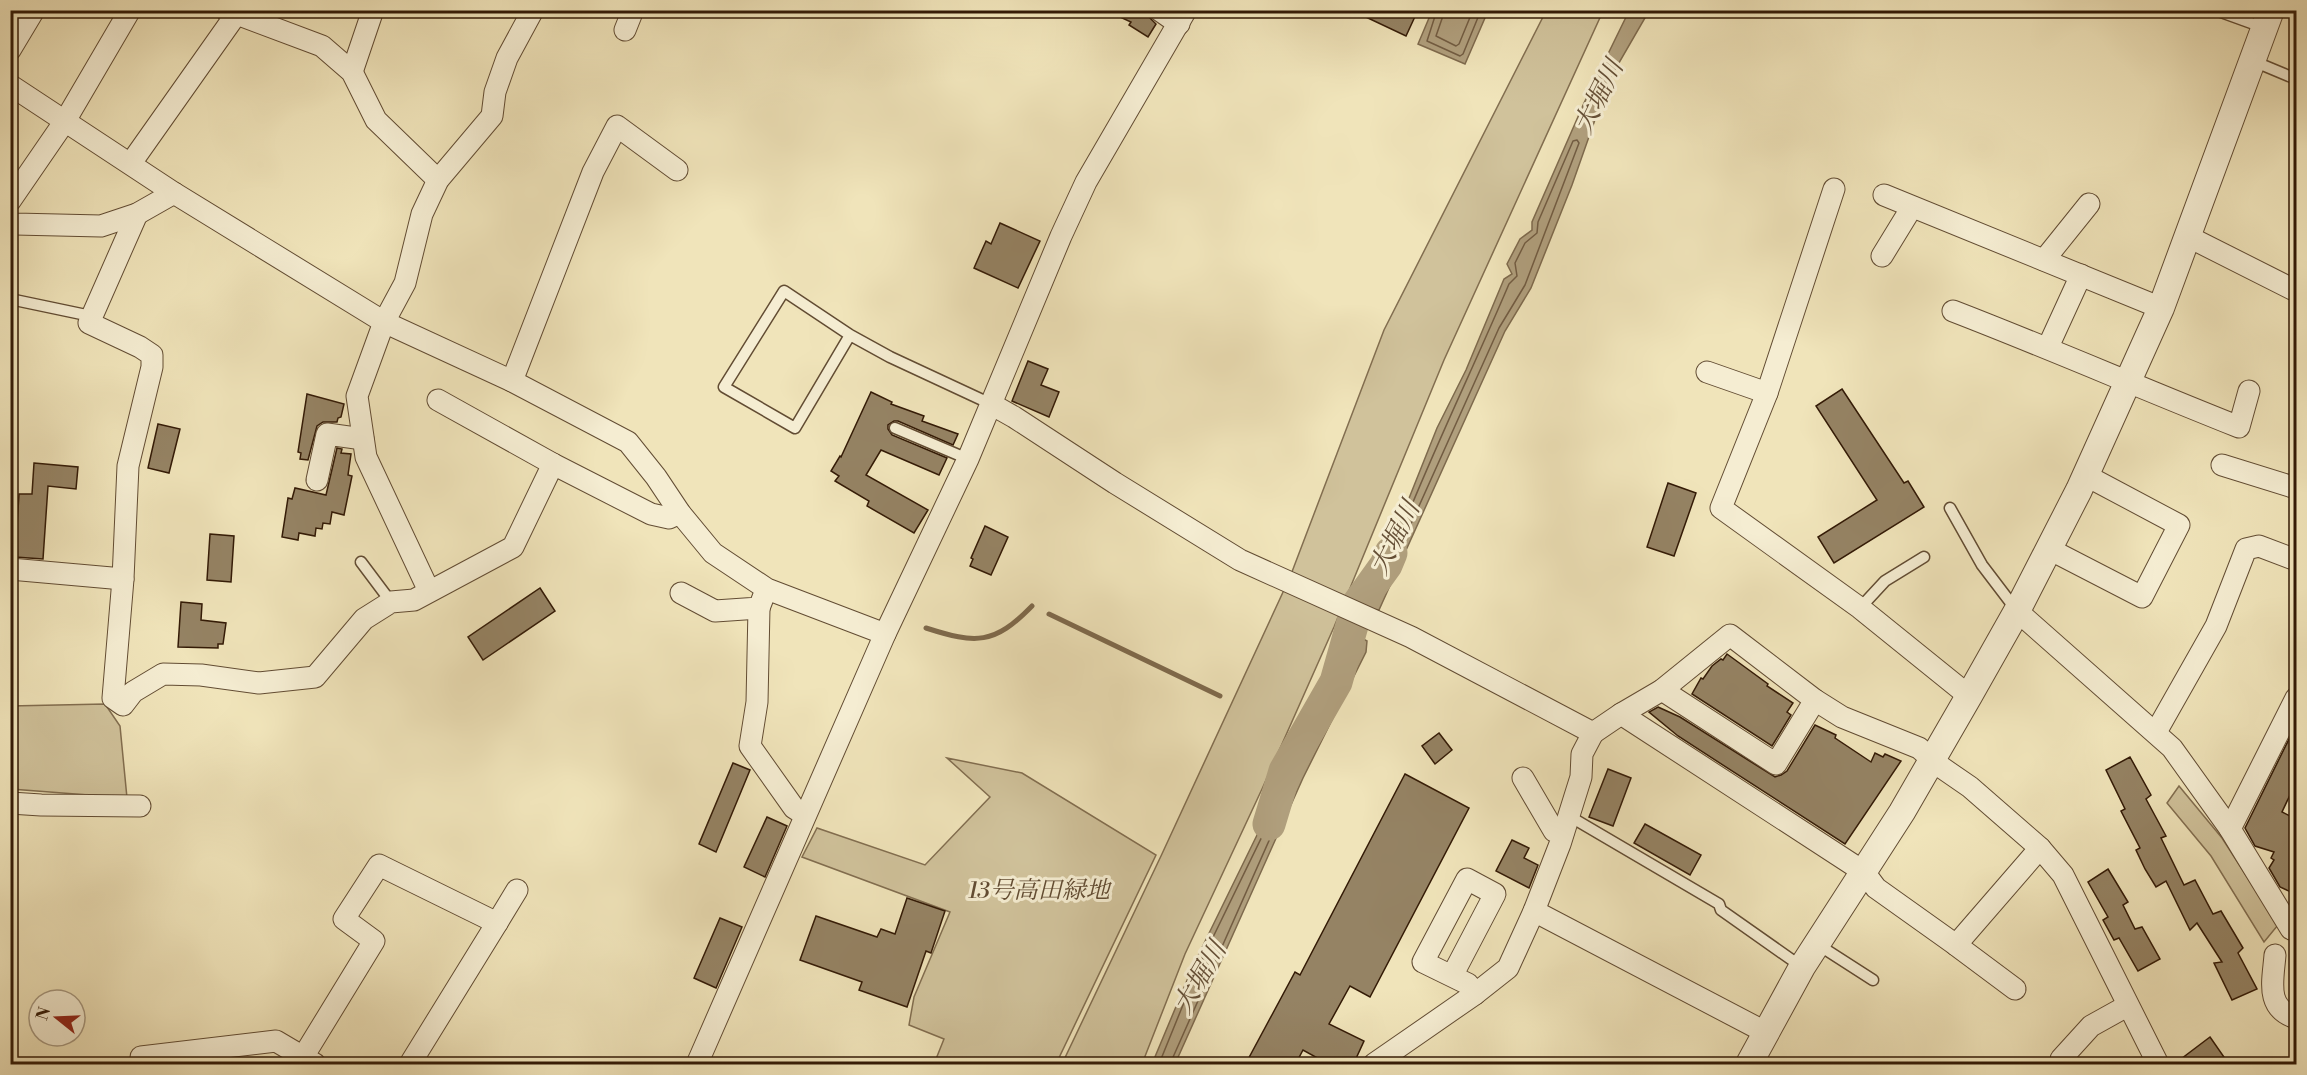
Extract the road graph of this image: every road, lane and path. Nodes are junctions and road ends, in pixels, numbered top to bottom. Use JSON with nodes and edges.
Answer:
{"nodes":[{"id":1,"x":34,"y":10,"type":"edge"},
{"id":2,"x":130,"y":10,"type":"edge"},
{"id":3,"x":373,"y":10,"type":"edge"},
{"id":4,"x":533,"y":10,"type":"edge"},
{"id":5,"x":633,"y":10,"type":"edge"},
{"id":6,"x":1159,"y":10,"type":"edge"},
{"id":7,"x":2218,"y":11,"type":"edge"},
{"id":8,"x":231,"y":12,"type":"edge"},
{"id":9,"x":1183,"y":17,"type":"edge"},
{"id":10,"x":2268,"y":19,"type":"edge"},
{"id":11,"x":625,"y":30,"type":"dead end"},
{"id":12,"x":10,"y":50,"type":"edge"},
{"id":13,"x":2253,"y":61,"type":"junction"},
{"id":14,"x":352,"y":72,"type":"junction"},
{"id":15,"x":2296,"y":79,"type":"edge"},
{"id":16,"x":10,"y":85,"type":"edge"},
{"id":17,"x":65,"y":121,"type":"junction"},
{"id":18,"x":131,"y":163,"type":"junction"},
{"id":19,"x":677,"y":170,"type":"dead end"},
{"id":20,"x":438,"y":180,"type":"junction"},
{"id":21,"x":1834,"y":189,"type":"dead end"},
{"id":22,"x":174,"y":193,"type":"junction"},
{"id":23,"x":1884,"y":195,"type":"dead end"},
{"id":24,"x":10,"y":201,"type":"edge"},
{"id":25,"x":2089,"y":204,"type":"dead end"},
{"id":26,"x":1912,"y":207,"type":"junction"},
{"id":27,"x":137,"y":214,"type":"junction"},
{"id":28,"x":12,"y":224,"type":"edge"},
{"id":29,"x":2189,"y":237,"type":"junction"},
{"id":30,"x":1882,"y":256,"type":"dead end"},
{"id":31,"x":2044,"y":260,"type":"junction"},
{"id":32,"x":2080,"y":275,"type":"junction"},
{"id":33,"x":2296,"y":291,"type":"edge"},
{"id":34,"x":10,"y":299,"type":"edge"},
{"id":35,"x":2161,"y":308,"type":"junction"},
{"id":36,"x":1953,"y":310,"type":"dead end"},
{"id":37,"x":91,"y":316,"type":"junction"},
{"id":38,"x":384,"y":322,"type":"junction"},
{"id":39,"x":850,"y":335,"type":"junction"},
{"id":40,"x":2048,"y":347,"type":"junction"},
{"id":41,"x":1707,"y":372,"type":"dead end"},
{"id":42,"x":512,"y":381,"type":"junction"},
{"id":43,"x":2127,"y":383,"type":"junction"},
{"id":44,"x":2249,"y":390,"type":"dead end"},
{"id":45,"x":1767,"y":393,"type":"junction"},
{"id":46,"x":438,"y":400,"type":"dead end"},
{"id":47,"x":991,"y":404,"type":"junction"},
{"id":48,"x":895,"y":428,"type":"dead end"},
{"id":49,"x":363,"y":439,"type":"junction"},
{"id":50,"x":968,"y":459,"type":"junction"},
{"id":51,"x":553,"y":464,"type":"junction"},
{"id":52,"x":2222,"y":465,"type":"dead end"},
{"id":53,"x":2085,"y":475,"type":"junction"},
{"id":54,"x":317,"y":480,"type":"dead end"},
{"id":55,"x":2296,"y":489,"type":"edge"},
{"id":56,"x":1950,"y":508,"type":"dead end"},
{"id":57,"x":680,"y":513,"type":"junction"},
{"id":58,"x":2049,"y":549,"type":"junction"},
{"id":59,"x":1924,"y":557,"type":"dead end"},
{"id":60,"x":2296,"y":560,"type":"edge"},
{"id":61,"x":361,"y":562,"type":"dead end"},
{"id":62,"x":10,"y":569,"type":"edge"},
{"id":63,"x":123,"y":579,"type":"junction"},
{"id":64,"x":429,"y":591,"type":"junction"},
{"id":65,"x":681,"y":593,"type":"dead end"},
{"id":66,"x":763,"y":599,"type":"junction"},
{"id":67,"x":391,"y":602,"type":"junction"},
{"id":68,"x":1860,"y":608,"type":"junction"},
{"id":69,"x":2017,"y":611,"type":"junction"},
{"id":70,"x":885,"y":634,"type":"junction"},
{"id":71,"x":1662,"y":690,"type":"junction"},
{"id":72,"x":1969,"y":696,"type":"junction"},
{"id":73,"x":2296,"y":698,"type":"edge"},
{"id":74,"x":1815,"y":700,"type":"junction"},
{"id":75,"x":1621,"y":714,"type":"junction"},
{"id":76,"x":2156,"y":732,"type":"junction"},
{"id":77,"x":1593,"y":733,"type":"junction"},
{"id":78,"x":1931,"y":758,"type":"junction"},
{"id":79,"x":1523,"y":778,"type":"dead end"},
{"id":80,"x":10,"y":802,"type":"edge"},
{"id":81,"x":140,"y":806,"type":"dead end"},
{"id":82,"x":805,"y":815,"type":"junction"},
{"id":83,"x":1566,"y":824,"type":"junction"},
{"id":84,"x":2230,"y":829,"type":"junction"},
{"id":85,"x":2040,"y":848,"type":"junction"},
{"id":86,"x":1864,"y":872,"type":"junction"},
{"id":87,"x":517,"y":890,"type":"dead end"},
{"id":88,"x":1534,"y":911,"type":"junction"},
{"id":89,"x":2296,"y":917,"type":"edge"},
{"id":90,"x":497,"y":923,"type":"junction"},
{"id":91,"x":1817,"y":944,"type":"junction"},
{"id":92,"x":1956,"y":945,"type":"junction"},
{"id":93,"x":2275,"y":955,"type":"dead end"},
{"id":94,"x":1802,"y":967,"type":"junction"},
{"id":95,"x":1452,"y":976,"type":"dead end"},
{"id":96,"x":1873,"y":980,"type":"dead end"},
{"id":97,"x":2015,"y":989,"type":"dead end"},
{"id":98,"x":1475,"y":994,"type":"junction"},
{"id":99,"x":2127,"y":1006,"type":"junction"},
{"id":100,"x":2296,"y":1018,"type":"edge"},
{"id":101,"x":1765,"y":1032,"type":"junction"},
{"id":102,"x":309,"y":1061,"type":"edge"},
{"id":103,"x":141,"y":1065,"type":"edge"},
{"id":104,"x":410,"y":1065,"type":"edge"},
{"id":105,"x":697,"y":1065,"type":"edge"},
{"id":106,"x":1374,"y":1065,"type":"edge"},
{"id":107,"x":1749,"y":1065,"type":"edge"},
{"id":108,"x":2067,"y":1065,"type":"edge"},
{"id":109,"x":2158,"y":1065,"type":"edge"}],
"edges":[{"from":1,"to":12,"type":"street"},
{"from":2,"to":17,"type":"street"},
{"from":3,"to":14,"type":"street"},
{"from":4,"to":20,"type":"street"},
{"from":5,"to":11,"type":"street"},
{"from":6,"to":9,"type":"street"},
{"from":7,"to":10,"type":"lane"},
{"from":8,"to":14,"type":"street"},
{"from":8,"to":18,"type":"street"},
{"from":9,"to":47,"type":"street"},
{"from":10,"to":13,"type":"street"},
{"from":13,"to":15,"type":"lane"},
{"from":13,"to":29,"type":"street"},
{"from":14,"to":20,"type":"street"},
{"from":16,"to":17,"type":"street"},
{"from":17,"to":18,"type":"street"},
{"from":17,"to":24,"type":"street"},
{"from":18,"to":22,"type":"street"},
{"from":19,"to":42,"type":"street"},
{"from":20,"to":38,"type":"street"},
{"from":21,"to":45,"type":"street"},
{"from":22,"to":27,"type":"street"},
{"from":22,"to":38,"type":"street"},
{"from":23,"to":26,"type":"street"},
{"from":25,"to":31,"type":"street"},
{"from":26,"to":30,"type":"street"},
{"from":26,"to":31,"type":"street"},
{"from":27,"to":28,"type":"street"},
{"from":27,"to":37,"type":"street"},
{"from":29,"to":33,"type":"street"},
{"from":29,"to":35,"type":"street"},
{"from":31,"to":32,"type":"street"},
{"from":32,"to":35,"type":"street"},
{"from":32,"to":40,"type":"street"},
{"from":34,"to":37,"type":"lane"},
{"from":35,"to":43,"type":"street"},
{"from":36,"to":40,"type":"street"},
{"from":37,"to":63,"type":"street"},
{"from":38,"to":42,"type":"street"},
{"from":38,"to":49,"type":"street"},
{"from":39,"to":39,"type":"lane"},
{"from":39,"to":47,"type":"lane"},
{"from":40,"to":43,"type":"street"},
{"from":41,"to":45,"type":"street"},
{"from":42,"to":57,"type":"street"},
{"from":43,"to":44,"type":"street"},
{"from":43,"to":53,"type":"street"},
{"from":45,"to":68,"type":"street"},
{"from":46,"to":51,"type":"street"},
{"from":47,"to":50,"type":"street"},
{"from":47,"to":77,"type":"street"},
{"from":48,"to":50,"type":"lane"},
{"from":49,"to":54,"type":"street"},
{"from":49,"to":64,"type":"street"},
{"from":50,"to":70,"type":"street"},
{"from":51,"to":57,"type":"street"},
{"from":51,"to":64,"type":"street"},
{"from":52,"to":55,"type":"street"},
{"from":53,"to":58,"type":"street"},
{"from":53,"to":58,"type":"street"},
{"from":56,"to":69,"type":"lane"},
{"from":57,"to":66,"type":"street"},
{"from":58,"to":69,"type":"street"},
{"from":59,"to":68,"type":"lane"},
{"from":60,"to":76,"type":"street"},
{"from":61,"to":67,"type":"lane"},
{"from":62,"to":63,"type":"street"},
{"from":63,"to":67,"type":"street"},
{"from":64,"to":67,"type":"street"},
{"from":65,"to":66,"type":"street"},
{"from":66,"to":70,"type":"street"},
{"from":66,"to":82,"type":"street"},
{"from":68,"to":72,"type":"street"},
{"from":69,"to":72,"type":"street"},
{"from":69,"to":76,"type":"street"},
{"from":70,"to":82,"type":"street"},
{"from":71,"to":74,"type":"street"},
{"from":71,"to":74,"type":"street"},
{"from":71,"to":75,"type":"street"},
{"from":72,"to":78,"type":"street"},
{"from":73,"to":84,"type":"street"},
{"from":74,"to":78,"type":"street"},
{"from":75,"to":77,"type":"street"},
{"from":75,"to":86,"type":"street"},
{"from":76,"to":84,"type":"street"},
{"from":77,"to":83,"type":"street"},
{"from":78,"to":85,"type":"street"},
{"from":78,"to":86,"type":"street"},
{"from":79,"to":83,"type":"street"},
{"from":80,"to":81,"type":"street"},
{"from":82,"to":105,"type":"street"},
{"from":83,"to":88,"type":"street"},
{"from":83,"to":94,"type":"lane"},
{"from":84,"to":89,"type":"street"},
{"from":85,"to":92,"type":"street"},
{"from":85,"to":99,"type":"street"},
{"from":86,"to":91,"type":"street"},
{"from":86,"to":92,"type":"street"},
{"from":87,"to":90,"type":"street"},
{"from":88,"to":98,"type":"street"},
{"from":88,"to":101,"type":"street"},
{"from":90,"to":102,"type":"street"},
{"from":90,"to":104,"type":"street"},
{"from":91,"to":94,"type":"street"},
{"from":91,"to":96,"type":"lane"},
{"from":92,"to":97,"type":"street"},
{"from":93,"to":100,"type":"street"},
{"from":94,"to":101,"type":"street"},
{"from":95,"to":98,"type":"street"},
{"from":98,"to":106,"type":"street"},
{"from":99,"to":108,"type":"street"},
{"from":99,"to":109,"type":"street"},
{"from":101,"to":107,"type":"street"},
{"from":102,"to":103,"type":"street"}]}
